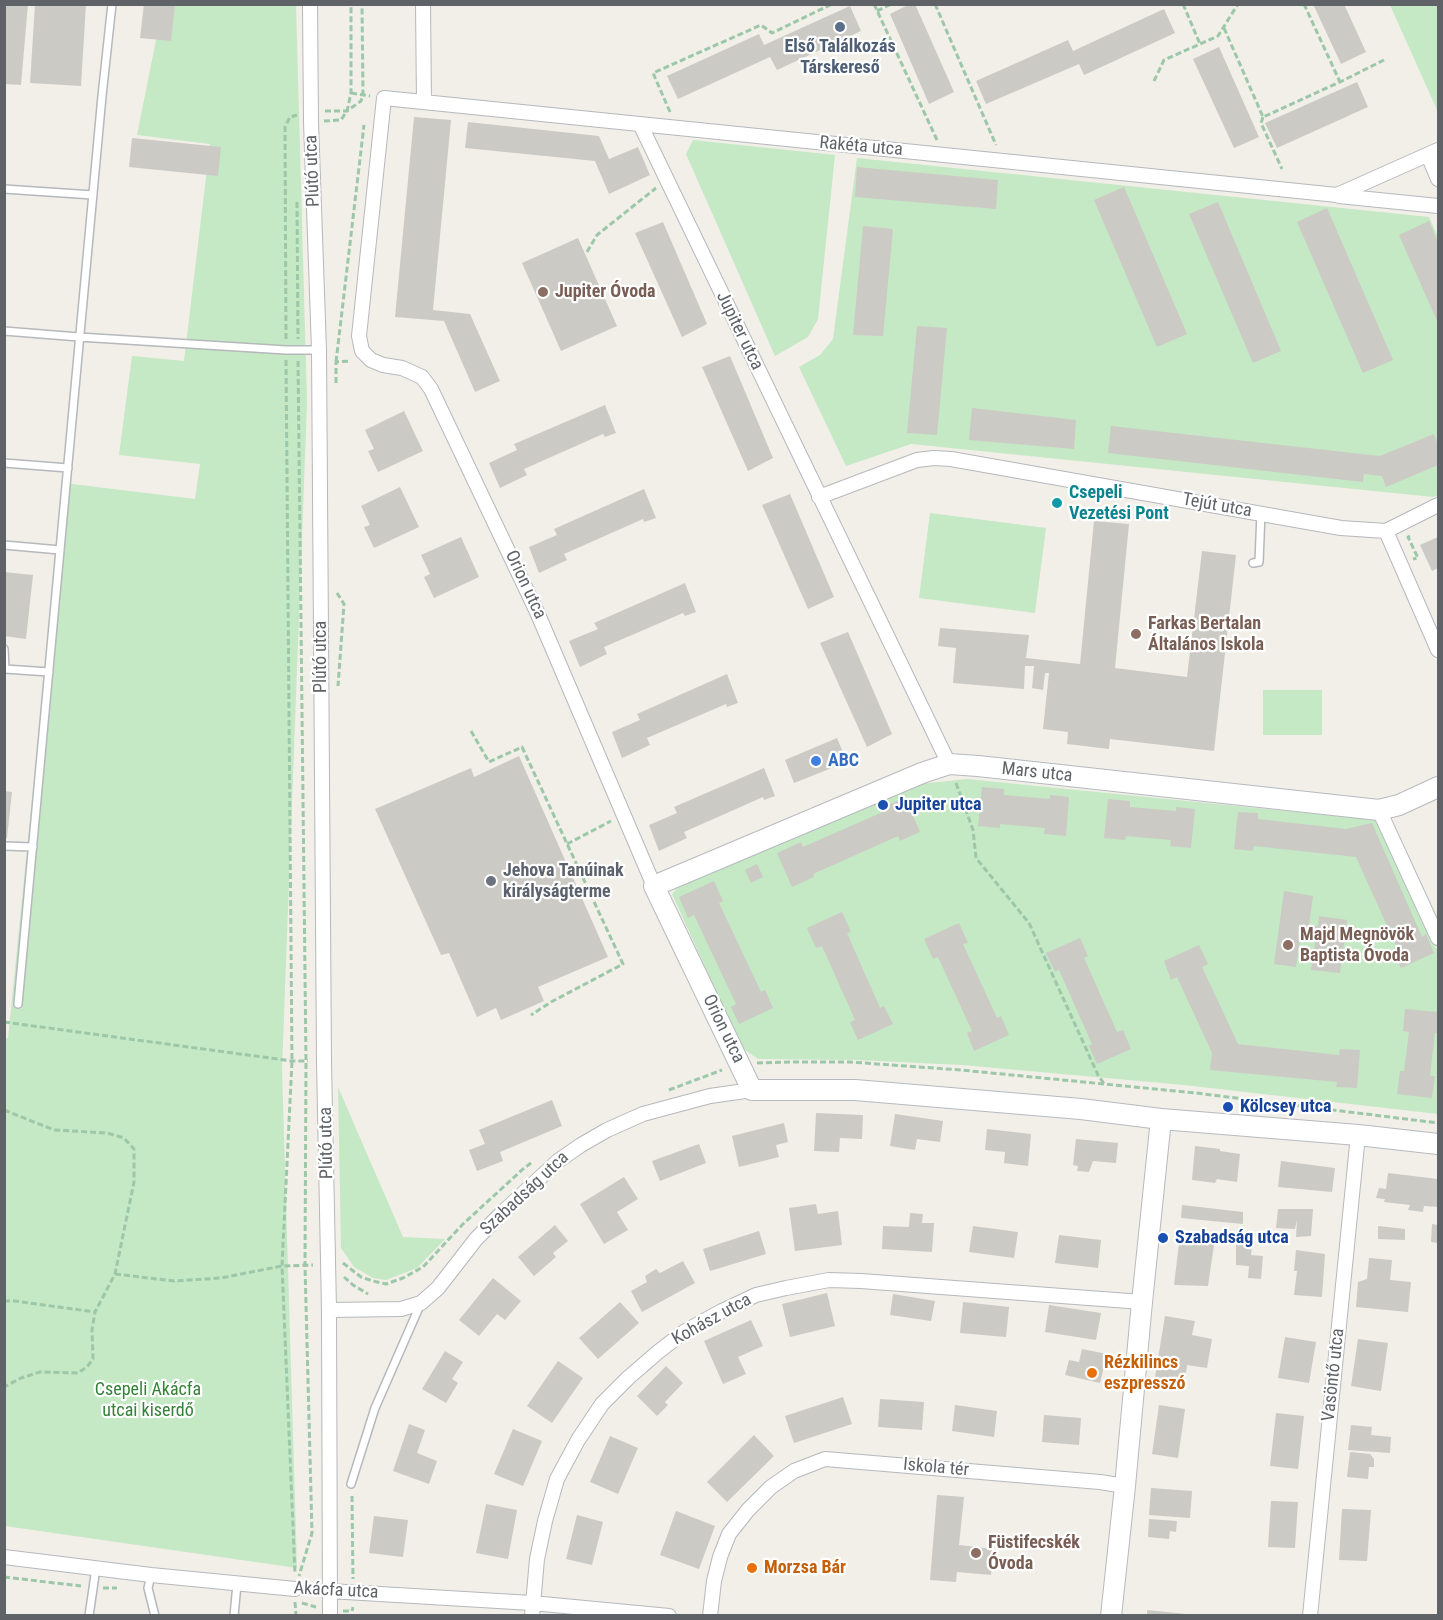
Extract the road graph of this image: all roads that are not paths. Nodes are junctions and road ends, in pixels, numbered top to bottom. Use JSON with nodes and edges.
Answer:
{"nodes":[{"id":1,"x":112,"y":4,"type":"edge"},
{"id":2,"x":309,"y":4,"type":"edge"},
{"id":3,"x":423,"y":4,"type":"edge"},
{"id":4,"x":424,"y":102,"type":"junction"},
{"id":5,"x":640,"y":124,"type":"junction"},
{"id":6,"x":1433,"y":152,"type":"edge"},
{"id":7,"x":1438,"y":180,"type":"edge"},
{"id":8,"x":4,"y":189,"type":"edge"},
{"id":9,"x":93,"y":195,"type":"junction"},
{"id":10,"x":1337,"y":195,"type":"junction"},
{"id":11,"x":1438,"y":206,"type":"edge"},
{"id":12,"x":4,"y":331,"type":"edge"},
{"id":13,"x":80,"y":337,"type":"junction"},
{"id":14,"x":319,"y":350,"type":"junction"},
{"id":15,"x":371,"y":360,"type":"joint"},
{"id":16,"x":4,"y":463,"type":"edge"},
{"id":17,"x":68,"y":468,"type":"junction"},
{"id":18,"x":819,"y":497,"type":"junction"},
{"id":19,"x":1438,"y":505,"type":"edge"},
{"id":20,"x":1261,"y":513,"type":"junction"},
{"id":21,"x":1386,"y":531,"type":"junction"},
{"id":22,"x":4,"y":545,"type":"edge"},
{"id":23,"x":60,"y":550,"type":"junction"},
{"id":24,"x":1253,"y":563,"type":"dead end"},
{"id":25,"x":4,"y":649,"type":"edge"},
{"id":26,"x":1438,"y":650,"type":"edge"},
{"id":27,"x":49,"y":672,"type":"junction"},
{"id":28,"x":949,"y":764,"type":"junction"},
{"id":29,"x":1438,"y":787,"type":"edge"},
{"id":30,"x":1379,"y":810,"type":"junction"},
{"id":31,"x":4,"y":846,"type":"edge"},
{"id":32,"x":33,"y":847,"type":"junction"},
{"id":33,"x":654,"y":886,"type":"junction"},
{"id":34,"x":1438,"y":938,"type":"edge"},
{"id":35,"x":18,"y":1004,"type":"dead end"},
{"id":36,"x":752,"y":1090,"type":"junction"},
{"id":37,"x":1161,"y":1119,"type":"junction"},
{"id":38,"x":1358,"y":1135,"type":"junction"},
{"id":39,"x":1438,"y":1144,"type":"edge"},
{"id":40,"x":1142,"y":1302,"type":"junction"},
{"id":41,"x":421,"y":1303,"type":"junction"},
{"id":42,"x":329,"y":1310,"type":"junction"},
{"id":43,"x":351,"y":1484,"type":"road end"},
{"id":44,"x":1125,"y":1486,"type":"junction"},
{"id":45,"x":4,"y":1557,"type":"edge"},
{"id":46,"x":96,"y":1568,"type":"junction"},
{"id":47,"x":151,"y":1575,"type":"junction"},
{"id":48,"x":237,"y":1584,"type":"junction"},
{"id":49,"x":295,"y":1589,"type":"joint"},
{"id":50,"x":329,"y":1591,"type":"junction"},
{"id":51,"x":532,"y":1610,"type":"edge"},
{"id":52,"x":329,"y":1614,"type":"edge"},
{"id":53,"x":89,"y":1616,"type":"edge"},
{"id":54,"x":154,"y":1616,"type":"edge"},
{"id":55,"x":234,"y":1616,"type":"edge"},
{"id":56,"x":669,"y":1616,"type":"edge"},
{"id":57,"x":710,"y":1616,"type":"edge"},
{"id":58,"x":1111,"y":1616,"type":"edge"},
{"id":59,"x":1310,"y":1616,"type":"edge"}],
"edges":[{"from":1,"to":9,"type":"lane"},
{"from":2,"to":14,"type":"street","name":"Plútó utca"},
{"from":3,"to":4,"type":"street"},
{"from":4,"to":5,"type":"street","name":"Rakéta utca"},
{"from":4,"to":15,"type":"street","name":"Rakéta utca"},
{"from":5,"to":10,"type":"street","name":"Rakéta utca"},
{"from":5,"to":18,"type":"street","name":"Jupiter utca"},
{"from":6,"to":7,"type":"street"},
{"from":6,"to":10,"type":"street"},
{"from":8,"to":9,"type":"lane"},
{"from":9,"to":13,"type":"lane"},
{"from":10,"to":11,"type":"street","name":"Rakéta utca"},
{"from":12,"to":13,"type":"lane"},
{"from":13,"to":14,"type":"lane"},
{"from":13,"to":17,"type":"lane"},
{"from":14,"to":42,"type":"street","name":"Plútó utca"},
{"from":15,"to":33,"type":"street","name":"Orion utca"},
{"from":16,"to":17,"type":"lane"},
{"from":17,"to":23,"type":"lane"},
{"from":18,"to":20,"type":"street","name":"Tejút utca"},
{"from":18,"to":28,"type":"street","name":"Jupiter utca"},
{"from":19,"to":21,"type":"street"},
{"from":20,"to":21,"type":"street","name":"Tejút utca"},
{"from":20,"to":24,"type":"lane"},
{"from":21,"to":26,"type":"street"},
{"from":22,"to":23,"type":"lane"},
{"from":23,"to":27,"type":"lane"},
{"from":25,"to":27,"type":"lane"},
{"from":27,"to":32,"type":"lane"},
{"from":28,"to":30,"type":"street","name":"Mars utca"},
{"from":28,"to":33,"type":"street","name":"Mars utca"},
{"from":29,"to":30,"type":"street","name":"Mars utca"},
{"from":30,"to":34,"type":"street"},
{"from":31,"to":32,"type":"lane"},
{"from":32,"to":35,"type":"lane"},
{"from":33,"to":36,"type":"street","name":"Orion utca"},
{"from":36,"to":37,"type":"street","name":"Szabadság utca"},
{"from":36,"to":41,"type":"street","name":"Szabadság utca"},
{"from":37,"to":38,"type":"street","name":"Szabadság utca"},
{"from":37,"to":40,"type":"street"},
{"from":38,"to":39,"type":"street","name":"Szabadság utca"},
{"from":38,"to":59,"type":"street","name":"Vasöntő utca"},
{"from":40,"to":44,"type":"street"},
{"from":40,"to":51,"type":"street","name":"Kohász utca"},
{"from":41,"to":42,"type":"street"},
{"from":41,"to":43,"type":"lane"},
{"from":42,"to":50,"type":"street"},
{"from":44,"to":57,"type":"street","name":"Iskola tér"},
{"from":44,"to":58,"type":"street"},
{"from":45,"to":46,"type":"street","name":"Akácfa utca"},
{"from":46,"to":47,"type":"street","name":"Akácfa utca"},
{"from":46,"to":53,"type":"lane"},
{"from":47,"to":48,"type":"street","name":"Akácfa utca"},
{"from":47,"to":54,"type":"lane"},
{"from":48,"to":49,"type":"street","name":"Akácfa utca"},
{"from":48,"to":55,"type":"lane"},
{"from":49,"to":50,"type":"lane","name":"Akácfa utca"},
{"from":50,"to":51,"type":"street","name":"Akácfa utca"},
{"from":50,"to":52,"type":"street"},
{"from":51,"to":56,"type":"street","name":"Akácfa utca"}]}
